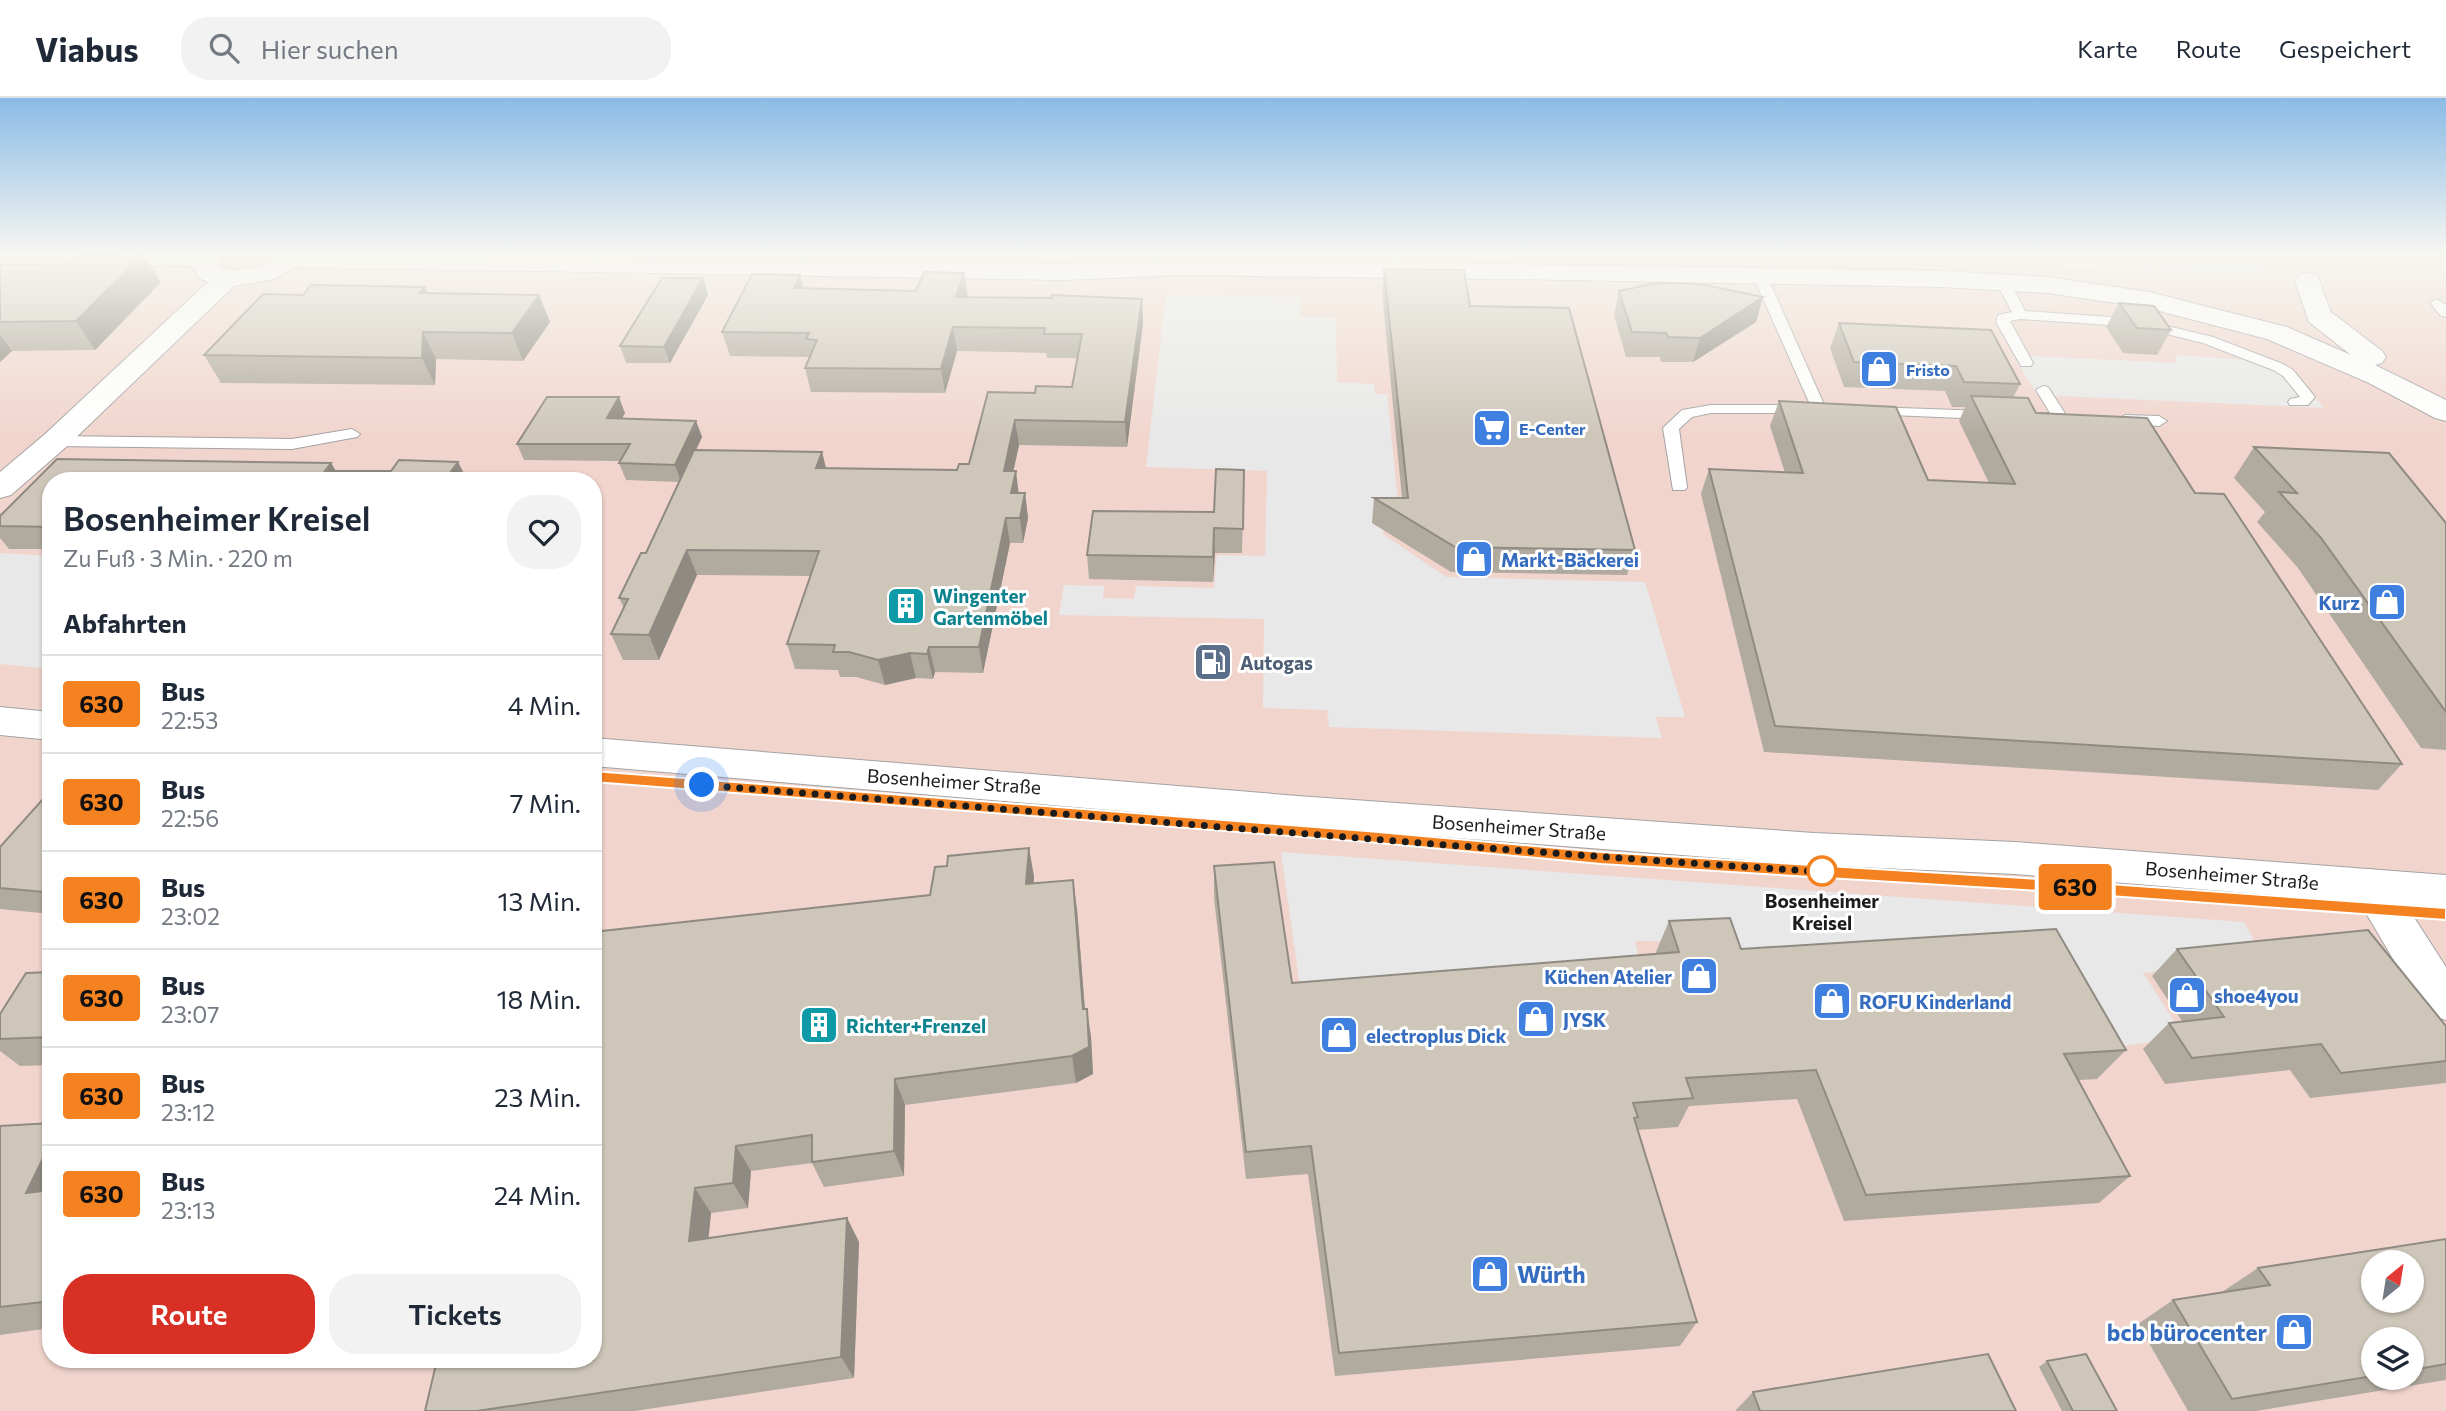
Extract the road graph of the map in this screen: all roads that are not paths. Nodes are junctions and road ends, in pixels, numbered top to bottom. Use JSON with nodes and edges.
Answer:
{"nodes":[{"id":1,"x":171,"y":314,"type":"edge"},
{"id":2,"x":1779,"y":314,"type":"edge"},
{"id":3,"x":2212,"y":314,"type":"edge"},
{"id":4,"x":2293,"y":314,"type":"edge"},
{"id":5,"x":2318,"y":314,"type":"edge"},
{"id":6,"x":2021,"y":315,"type":"joint"},
{"id":7,"x":2277,"y":332,"type":"junction"},
{"id":8,"x":2026,"y":363,"type":"dead end"},
{"id":9,"x":2043,"y":390,"type":"dead end"},
{"id":10,"x":2446,"y":401,"type":"edge"},
{"id":11,"x":2295,"y":402,"type":"dead end"},
{"id":12,"x":1826,"y":410,"type":"joint"},
{"id":13,"x":1859,"y":411,"type":"edge"},
{"id":14,"x":2446,"y":412,"type":"edge"},
{"id":15,"x":2110,"y":420,"type":"edge"},
{"id":16,"x":2159,"y":421,"type":"dead end"},
{"id":17,"x":352,"y":435,"type":"dead end"},
{"id":18,"x":55,"y":441,"type":"junction"},
{"id":19,"x":1679,"y":487,"type":"dead end"},
{"id":20,"x":0,"y":488,"type":"edge"},
{"id":21,"x":0,"y":699,"type":"edge"},
{"id":22,"x":42,"y":703,"type":"edge"},
{"id":23,"x":0,"y":721,"type":"edge"},
{"id":24,"x":42,"y":725,"type":"edge"},
{"id":25,"x":602,"y":753,"type":"edge"},
{"id":26,"x":602,"y":777,"type":"edge"},
{"id":27,"x":2446,"y":892,"type":"edge"},
{"id":28,"x":2378,"y":898,"type":"junction"},
{"id":29,"x":2446,"y":914,"type":"edge"},
{"id":30,"x":2446,"y":1001,"type":"edge"}],
"edges":[{"from":1,"to":18,"type":"street"},
{"from":2,"to":12,"type":"lane"},
{"from":3,"to":7,"type":"street"},
{"from":4,"to":7,"type":"street"},
{"from":5,"to":10,"type":"street"},
{"from":6,"to":8,"type":"lane"},
{"from":6,"to":11,"type":"lane"},
{"from":7,"to":14,"type":"street"},
{"from":9,"to":13,"type":"lane"},
{"from":12,"to":19,"type":"lane"},
{"from":15,"to":16,"type":"lane"},
{"from":17,"to":18,"type":"lane"},
{"from":18,"to":20,"type":"street"},
{"from":21,"to":22,"type":"street"},
{"from":23,"to":24,"type":"street"},
{"from":25,"to":28,"type":"street","name":"Bosenheimer Straße"},
{"from":26,"to":28,"type":"street","name":"Bosenheimer Straße"},
{"from":27,"to":28,"type":"street","name":"Bosenheimer Straße"},
{"from":28,"to":29,"type":"street","name":"Bosenheimer Straße"},
{"from":28,"to":30,"type":"street"}]}
